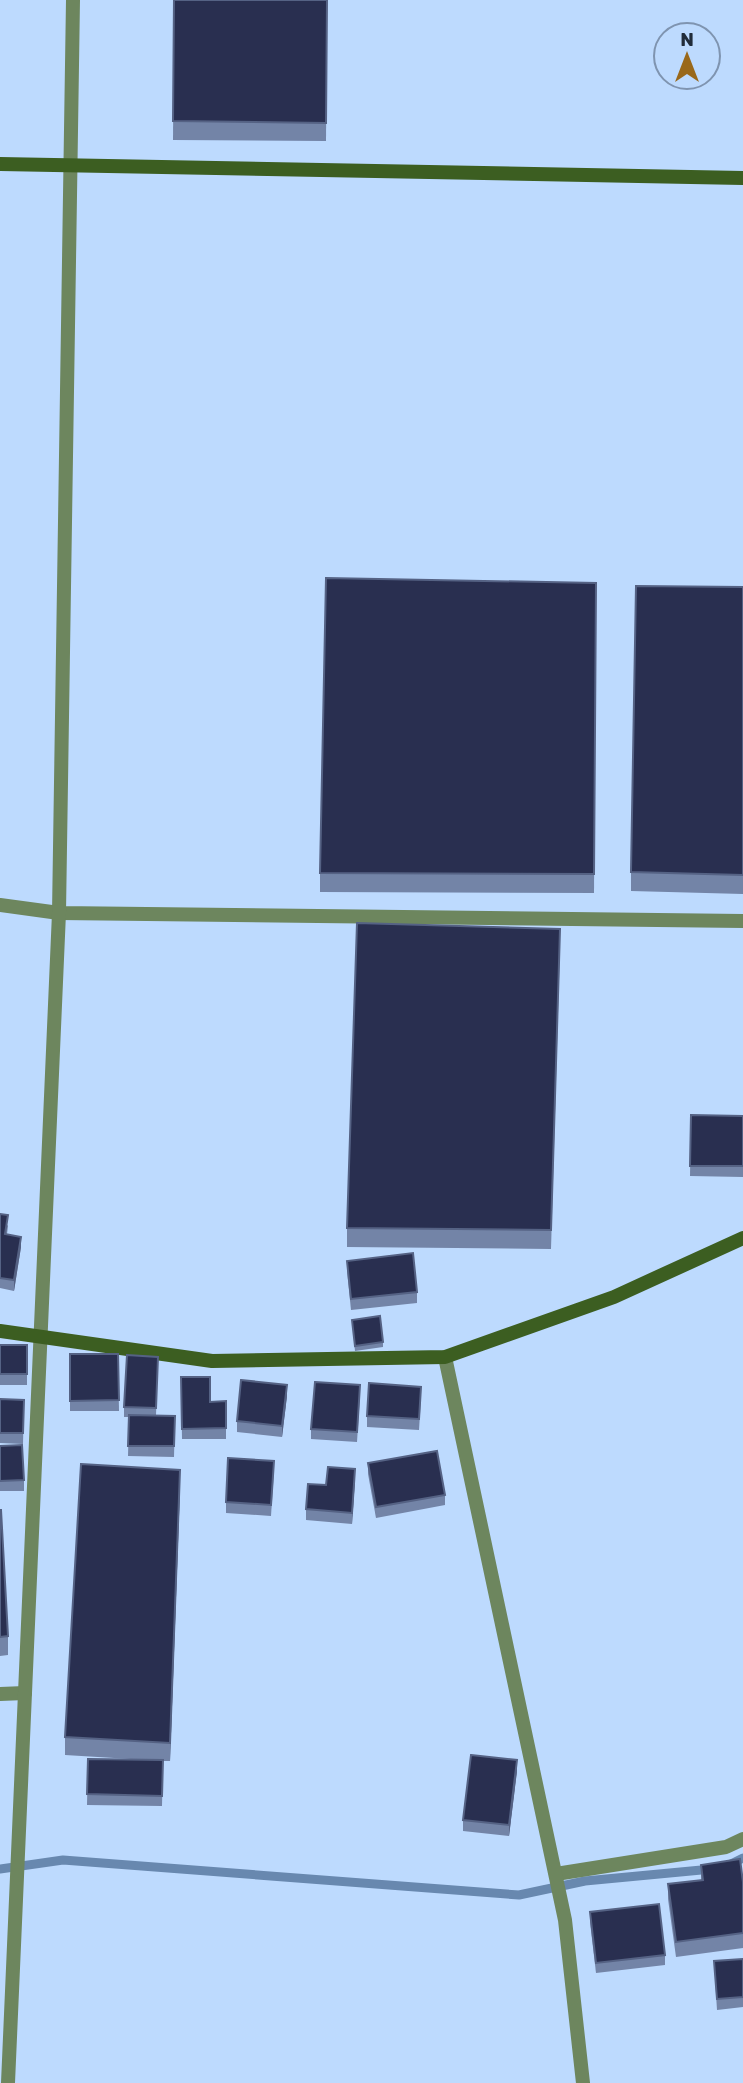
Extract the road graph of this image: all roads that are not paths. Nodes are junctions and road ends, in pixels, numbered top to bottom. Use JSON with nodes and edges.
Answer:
{"nodes":[{"id":1,"x":73,"y":0,"type":"edge"},
{"id":2,"x":0,"y":164,"type":"edge"},
{"id":3,"x":71,"y":164,"type":"junction"},
{"id":4,"x":743,"y":178,"type":"edge"},
{"id":5,"x":0,"y":905,"type":"edge"},
{"id":6,"x":59,"y":913,"type":"junction"},
{"id":7,"x":743,"y":921,"type":"edge"},
{"id":8,"x":743,"y":1238,"type":"edge"},
{"id":9,"x":0,"y":1331,"type":"edge"},
{"id":10,"x":43,"y":1336,"type":"junction"},
{"id":11,"x":445,"y":1357,"type":"junction"},
{"id":12,"x":26,"y":1693,"type":"junction"},
{"id":13,"x":0,"y":1694,"type":"edge"},
{"id":14,"x":743,"y":1839,"type":"edge"},
{"id":15,"x":556,"y":1874,"type":"junction"},
{"id":16,"x":8,"y":2083,"type":"edge"},
{"id":17,"x":583,"y":2083,"type":"edge"}],
"edges":[{"from":1,"to":3,"type":"street"},
{"from":2,"to":3,"type":"street"},
{"from":3,"to":4,"type":"street"},
{"from":3,"to":6,"type":"street"},
{"from":5,"to":6,"type":"street"},
{"from":6,"to":7,"type":"street"},
{"from":6,"to":10,"type":"street"},
{"from":8,"to":11,"type":"street"},
{"from":9,"to":10,"type":"street"},
{"from":10,"to":11,"type":"street"},
{"from":10,"to":12,"type":"street"},
{"from":11,"to":15,"type":"street"},
{"from":12,"to":13,"type":"street"},
{"from":12,"to":16,"type":"street"},
{"from":14,"to":15,"type":"street"},
{"from":15,"to":17,"type":"street"}]}
